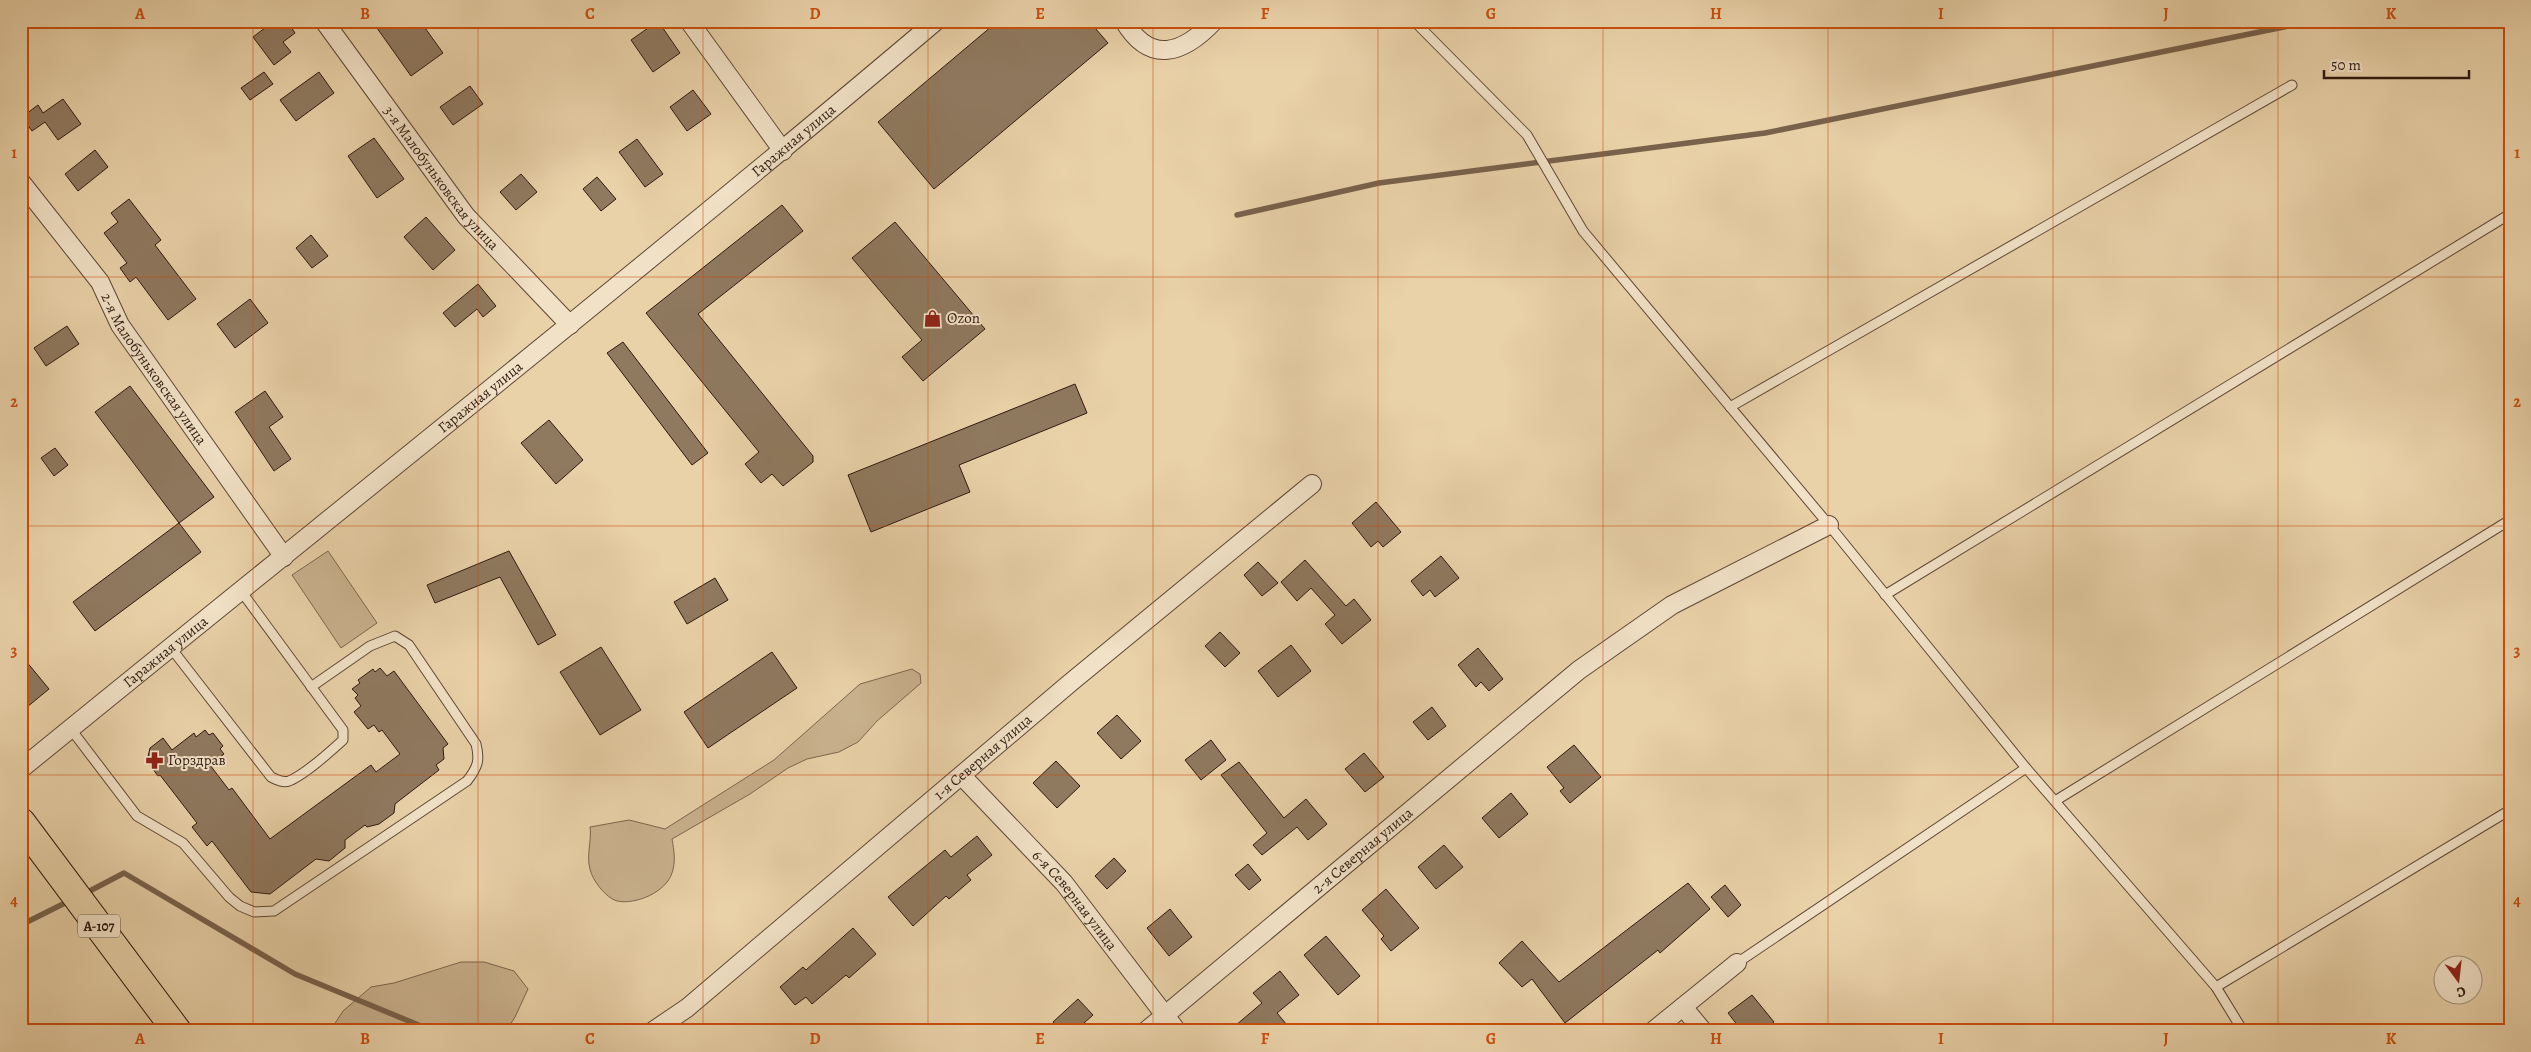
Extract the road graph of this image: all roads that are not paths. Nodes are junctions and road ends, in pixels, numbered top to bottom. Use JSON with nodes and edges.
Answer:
{"nodes":[{"id":1,"x":324,"y":21,"type":"edge"},
{"id":2,"x":689,"y":21,"type":"edge"},
{"id":3,"x":936,"y":21,"type":"edge"},
{"id":4,"x":1124,"y":21,"type":"edge"},
{"id":5,"x":1214,"y":21,"type":"edge"},
{"id":6,"x":1414,"y":21,"type":"edge"},
{"id":7,"x":2292,"y":86,"type":"dead end"},
{"id":8,"x":783,"y":150,"type":"junction"},
{"id":9,"x":21,"y":182,"type":"edge"},
{"id":10,"x":2510,"y":214,"type":"edge"},
{"id":11,"x":570,"y":325,"type":"junction"},
{"id":12,"x":1730,"y":406,"type":"junction"},
{"id":13,"x":1312,"y":484,"type":"dead end"},
{"id":14,"x":2510,"y":520,"type":"edge"},
{"id":15,"x":1829,"y":525,"type":"junction"},
{"id":16,"x":284,"y":557,"type":"junction"},
{"id":17,"x":241,"y":591,"type":"junction"},
{"id":18,"x":1886,"y":595,"type":"junction"},
{"id":19,"x":171,"y":648,"type":"junction"},
{"id":20,"x":311,"y":687,"type":"junction"},
{"id":21,"x":70,"y":728,"type":"junction"},
{"id":22,"x":2026,"y":768,"type":"junction"},
{"id":23,"x":21,"y":769,"type":"edge"},
{"id":24,"x":962,"y":776,"type":"junction"},
{"id":25,"x":2055,"y":801,"type":"junction"},
{"id":26,"x":2510,"y":810,"type":"edge"},
{"id":27,"x":21,"y":822,"type":"edge"},
{"id":28,"x":1737,"y":963,"type":"joint"},
{"id":29,"x":2216,"y":987,"type":"junction"},
{"id":30,"x":1683,"y":1008,"type":"junction"},
{"id":31,"x":1166,"y":1015,"type":"junction"},
{"id":32,"x":177,"y":1031,"type":"edge"},
{"id":33,"x":653,"y":1031,"type":"edge"},
{"id":34,"x":1146,"y":1031,"type":"edge"},
{"id":35,"x":1178,"y":1031,"type":"edge"},
{"id":36,"x":1653,"y":1031,"type":"edge"},
{"id":37,"x":1703,"y":1031,"type":"edge"},
{"id":38,"x":2243,"y":1031,"type":"edge"}],
"edges":[{"from":1,"to":11,"type":"street","name":"3-я Малобуньковская улица"},
{"from":2,"to":8,"type":"street"},
{"from":3,"to":8,"type":"street","name":"Гаражная улица"},
{"from":4,"to":5,"type":"street"},
{"from":6,"to":12,"type":"lane"},
{"from":7,"to":12,"type":"lane"},
{"from":8,"to":11,"type":"street","name":"Гаражная улица"},
{"from":9,"to":16,"type":"street","name":"2-я Малобуньковская улица"},
{"from":10,"to":18,"type":"lane"},
{"from":11,"to":16,"type":"street","name":"Гаражная улица"},
{"from":12,"to":15,"type":"lane"},
{"from":13,"to":24,"type":"street","name":"1-я Северная улица"},
{"from":14,"to":25,"type":"lane"},
{"from":15,"to":18,"type":"lane"},
{"from":15,"to":31,"type":"street","name":"2-я Северная улица"},
{"from":16,"to":17,"type":"street","name":"Гаражная улица"},
{"from":17,"to":19,"type":"street","name":"Гаражная улица"},
{"from":17,"to":20,"type":"lane"},
{"from":18,"to":22,"type":"lane"},
{"from":19,"to":20,"type":"lane"},
{"from":19,"to":21,"type":"street","name":"Гаражная улица"},
{"from":20,"to":21,"type":"lane"},
{"from":21,"to":23,"type":"street","name":"Гаражная улица"},
{"from":22,"to":25,"type":"lane"},
{"from":22,"to":28,"type":"lane"},
{"from":24,"to":31,"type":"street","name":"6-я Северная улица"},
{"from":24,"to":33,"type":"street","name":"1-я Северная улица"},
{"from":25,"to":29,"type":"lane"},
{"from":26,"to":29,"type":"lane"},
{"from":27,"to":32,"type":"highway","number":"А-107"},
{"from":28,"to":30,"type":"street"},
{"from":29,"to":38,"type":"lane"},
{"from":30,"to":36,"type":"street"},
{"from":30,"to":37,"type":"street"},
{"from":31,"to":34,"type":"street","name":"2-я Северная улица"},
{"from":31,"to":35,"type":"street","name":"6-я Северная улица"}]}
